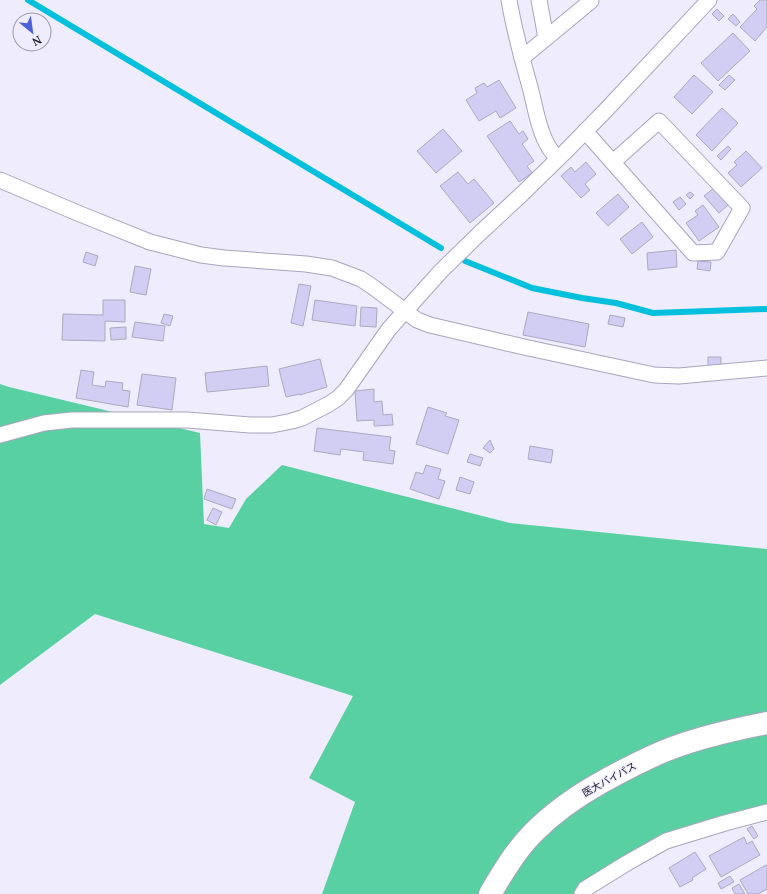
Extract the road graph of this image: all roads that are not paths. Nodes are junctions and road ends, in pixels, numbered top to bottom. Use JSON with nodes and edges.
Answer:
{"nodes":[{"id":1,"x":509,"y":0,"type":"edge"},
{"id":2,"x":539,"y":0,"type":"edge"},
{"id":3,"x":709,"y":0,"type":"edge"},
{"id":4,"x":591,"y":1,"type":"dead end"},
{"id":5,"x":546,"y":38,"type":"junction"},
{"id":6,"x":522,"y":58,"type":"junction"},
{"id":7,"x":585,"y":131,"type":"junction"},
{"id":8,"x":557,"y":159,"type":"junction"},
{"id":9,"x":613,"y":162,"type":"junction"},
{"id":10,"x":0,"y":180,"type":"edge"},
{"id":11,"x":404,"y":311,"type":"junction"},
{"id":12,"x":767,"y":368,"type":"edge"},
{"id":13,"x":0,"y":435,"type":"edge"},
{"id":14,"x":767,"y":723,"type":"edge"},
{"id":15,"x":767,"y":812,"type":"edge"},
{"id":16,"x":490,"y":894,"type":"edge"},
{"id":17,"x":582,"y":894,"type":"edge"}],
"edges":[{"from":1,"to":6,"type":"street"},
{"from":2,"to":5,"type":"street"},
{"from":3,"to":7,"type":"street"},
{"from":4,"to":5,"type":"street"},
{"from":5,"to":6,"type":"street"},
{"from":6,"to":8,"type":"street"},
{"from":7,"to":8,"type":"street"},
{"from":7,"to":9,"type":"street"},
{"from":8,"to":11,"type":"street"},
{"from":9,"to":9,"type":"street"},
{"from":10,"to":11,"type":"street"},
{"from":11,"to":12,"type":"street"},
{"from":11,"to":13,"type":"street"},
{"from":14,"to":16,"type":"main road","name":"医大バイパス"},
{"from":15,"to":17,"type":"street"}]}
